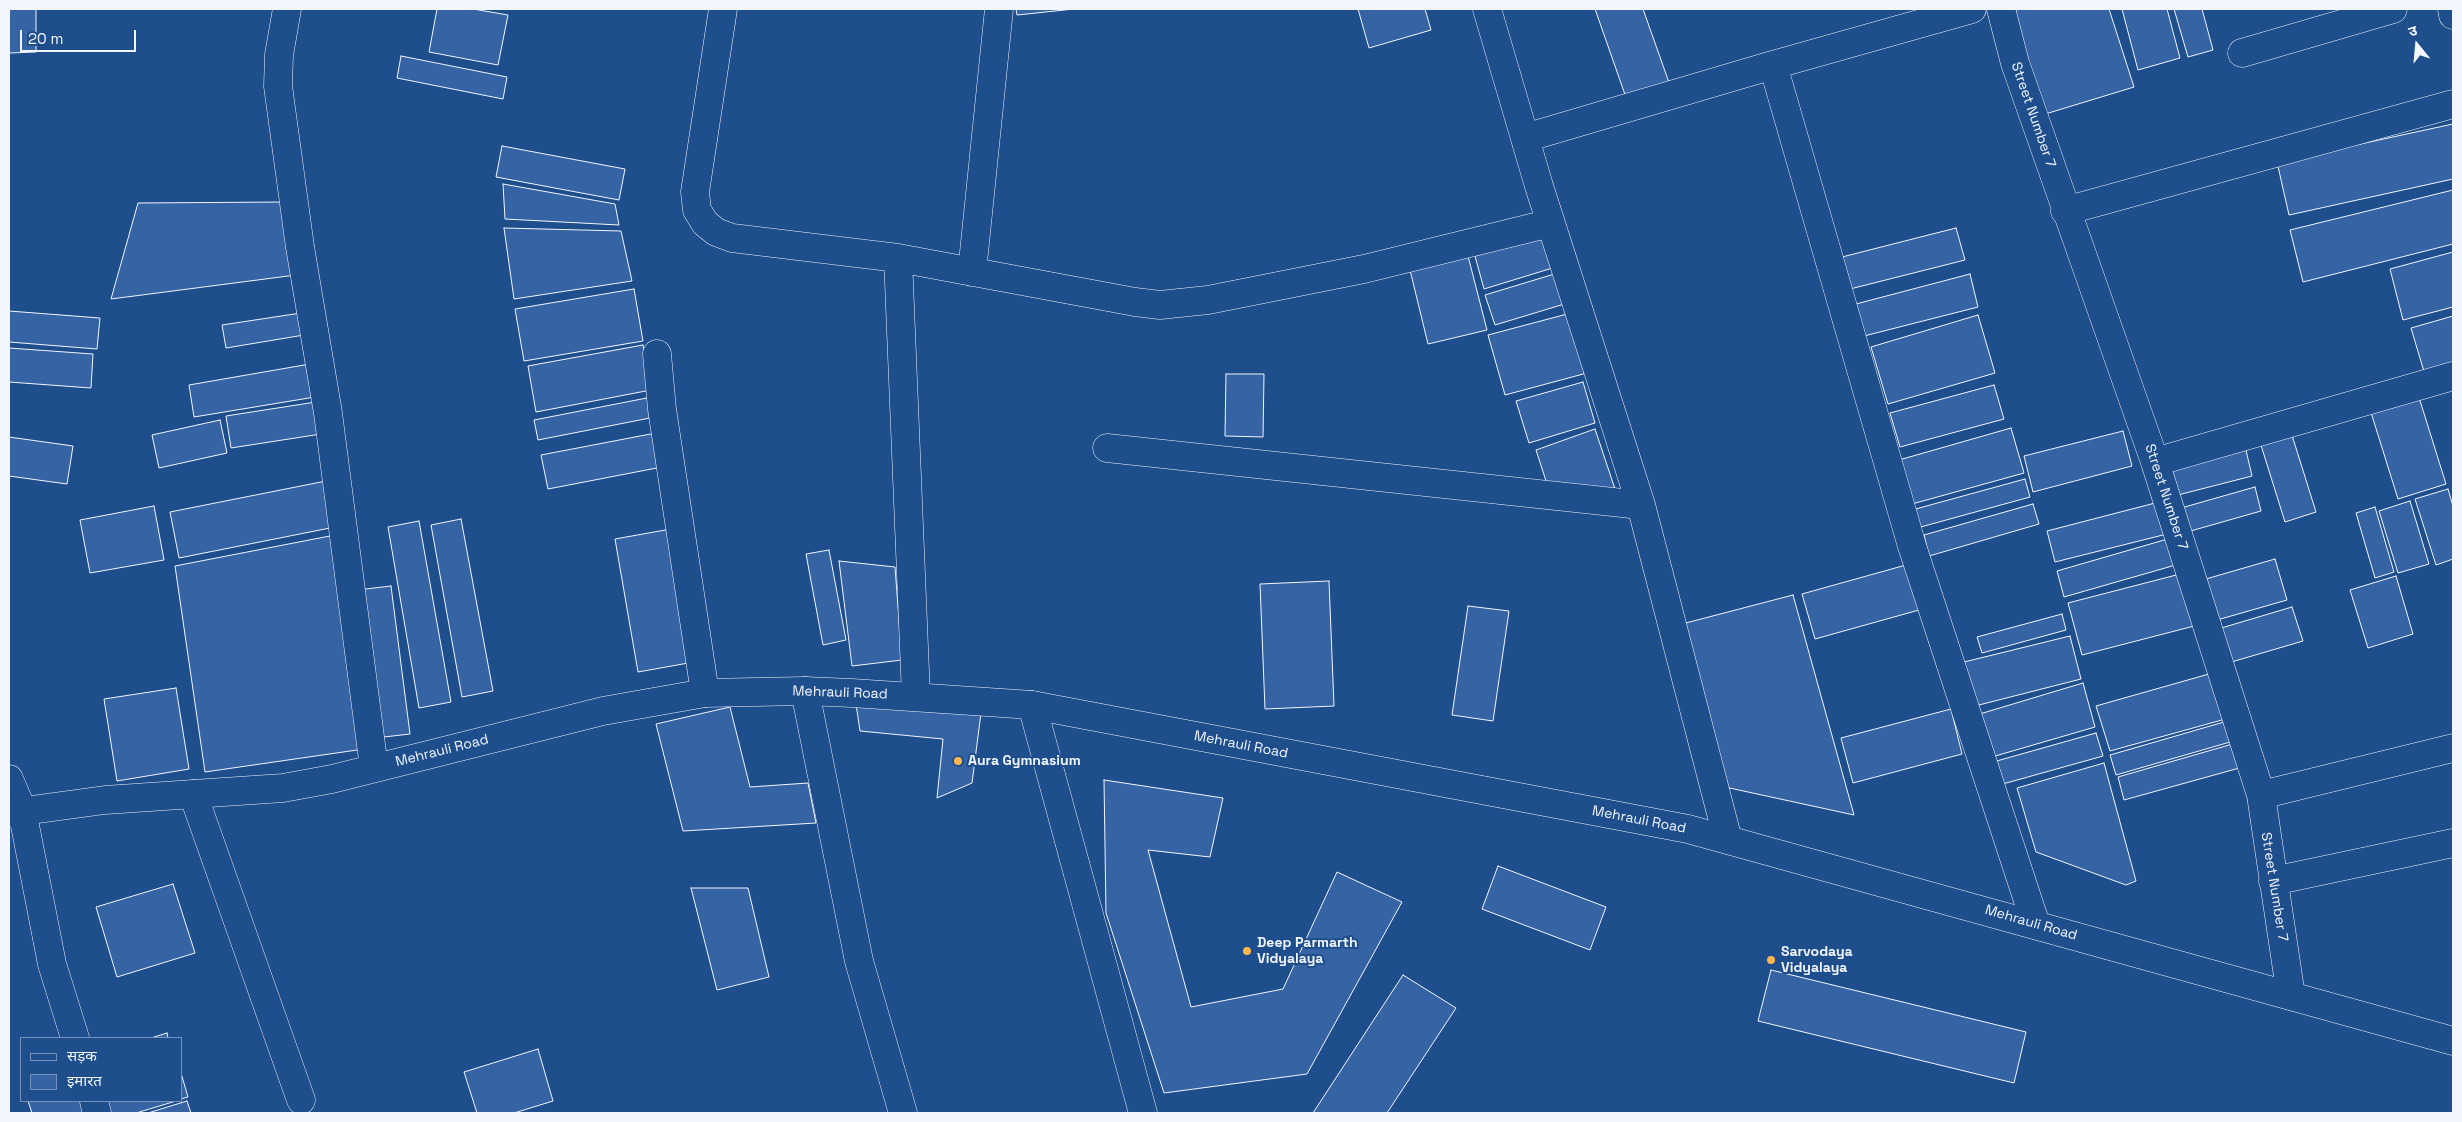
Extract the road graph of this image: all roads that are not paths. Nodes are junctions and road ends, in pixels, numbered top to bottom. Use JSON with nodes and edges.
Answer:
{"nodes":[{"id":1,"x":287,"y":9,"type":"edge"},
{"id":2,"x":723,"y":9,"type":"edge"},
{"id":3,"x":999,"y":9,"type":"edge"},
{"id":4,"x":1487,"y":9,"type":"edge"},
{"id":5,"x":1972,"y":9,"type":"edge"},
{"id":6,"x":2001,"y":9,"type":"edge"},
{"id":7,"x":2394,"y":9,"type":"edge"},
{"id":8,"x":2452,"y":9,"type":"edge"},
{"id":9,"x":2453,"y":15,"type":"edge"},
{"id":10,"x":2242,"y":54,"type":"dead end"},
{"id":11,"x":1773,"y":65,"type":"junction"},
{"id":12,"x":2453,"y":104,"type":"edge"},
{"id":13,"x":1525,"y":138,"type":"junction"},
{"id":14,"x":2065,"y":211,"type":"junction"},
{"id":15,"x":1551,"y":223,"type":"junction"},
{"id":16,"x":898,"y":258,"type":"junction"},
{"id":17,"x":972,"y":272,"type":"junction"},
{"id":18,"x":656,"y":354,"type":"dead end"},
{"id":19,"x":2453,"y":376,"type":"edge"},
{"id":20,"x":1106,"y":448,"type":"dead end"},
{"id":21,"x":2155,"y":462,"type":"junction"},
{"id":22,"x":1641,"y":505,"type":"junction"},
{"id":23,"x":805,"y":691,"type":"junction"},
{"id":24,"x":705,"y":693,"type":"junction"},
{"id":25,"x":916,"y":696,"type":"junction"},
{"id":26,"x":1032,"y":705,"type":"junction"},
{"id":27,"x":2453,"y":748,"type":"edge"},
{"id":28,"x":374,"y":768,"type":"junction"},
{"id":29,"x":9,"y":779,"type":"edge"},
{"id":30,"x":193,"y":794,"type":"junction"},
{"id":31,"x":2261,"y":795,"type":"junction"},
{"id":32,"x":16,"y":812,"type":"edge"},
{"id":33,"x":1728,"y":840,"type":"junction"},
{"id":34,"x":2453,"y":843,"type":"edge"},
{"id":35,"x":2273,"y":881,"type":"junction"},
{"id":36,"x":2036,"y":925,"type":"junction"},
{"id":37,"x":2291,"y":996,"type":"junction"},
{"id":38,"x":74,"y":1037,"type":"edge"},
{"id":39,"x":2453,"y":1041,"type":"edge"},
{"id":40,"x":300,"y":1100,"type":"dead end"},
{"id":41,"x":903,"y":1113,"type":"edge"},
{"id":42,"x":1143,"y":1113,"type":"edge"}],
"edges":[{"from":1,"to":28,"type":"street"},
{"from":2,"to":16,"type":"street"},
{"from":3,"to":17,"type":"street"},
{"from":4,"to":13,"type":"street"},
{"from":5,"to":11,"type":"street"},
{"from":6,"to":14,"type":"street","name":"Street Number 7"},
{"from":7,"to":10,"type":"street"},
{"from":8,"to":9,"type":"street"},
{"from":11,"to":13,"type":"street"},
{"from":11,"to":36,"type":"street"},
{"from":12,"to":14,"type":"street"},
{"from":13,"to":15,"type":"street"},
{"from":14,"to":21,"type":"street","name":"Street Number 7"},
{"from":15,"to":17,"type":"street"},
{"from":15,"to":22,"type":"street"},
{"from":16,"to":17,"type":"street"},
{"from":16,"to":25,"type":"street"},
{"from":18,"to":24,"type":"street"},
{"from":19,"to":21,"type":"street"},
{"from":20,"to":22,"type":"street"},
{"from":21,"to":31,"type":"street","name":"Street Number 7"},
{"from":22,"to":33,"type":"street"},
{"from":23,"to":24,"type":"street","name":"Mehrauli Road"},
{"from":23,"to":25,"type":"street","name":"Mehrauli Road"},
{"from":23,"to":41,"type":"street"},
{"from":24,"to":28,"type":"street","name":"Mehrauli Road"},
{"from":25,"to":26,"type":"street","name":"Mehrauli Road"},
{"from":26,"to":33,"type":"street","name":"Mehrauli Road"},
{"from":26,"to":42,"type":"street"},
{"from":27,"to":31,"type":"street"},
{"from":28,"to":30,"type":"street","name":"Mehrauli Road"},
{"from":29,"to":32,"type":"street"},
{"from":30,"to":32,"type":"street","name":"Mehrauli Road"},
{"from":30,"to":40,"type":"street"},
{"from":31,"to":35,"type":"street","name":"Street Number 7"},
{"from":32,"to":38,"type":"street"},
{"from":33,"to":36,"type":"street","name":"Mehrauli Road"},
{"from":34,"to":35,"type":"street"},
{"from":35,"to":37,"type":"street","name":"Street Number 7"},
{"from":36,"to":37,"type":"street","name":"Mehrauli Road"},
{"from":37,"to":39,"type":"street","name":"Mehrauli Road"}]}
